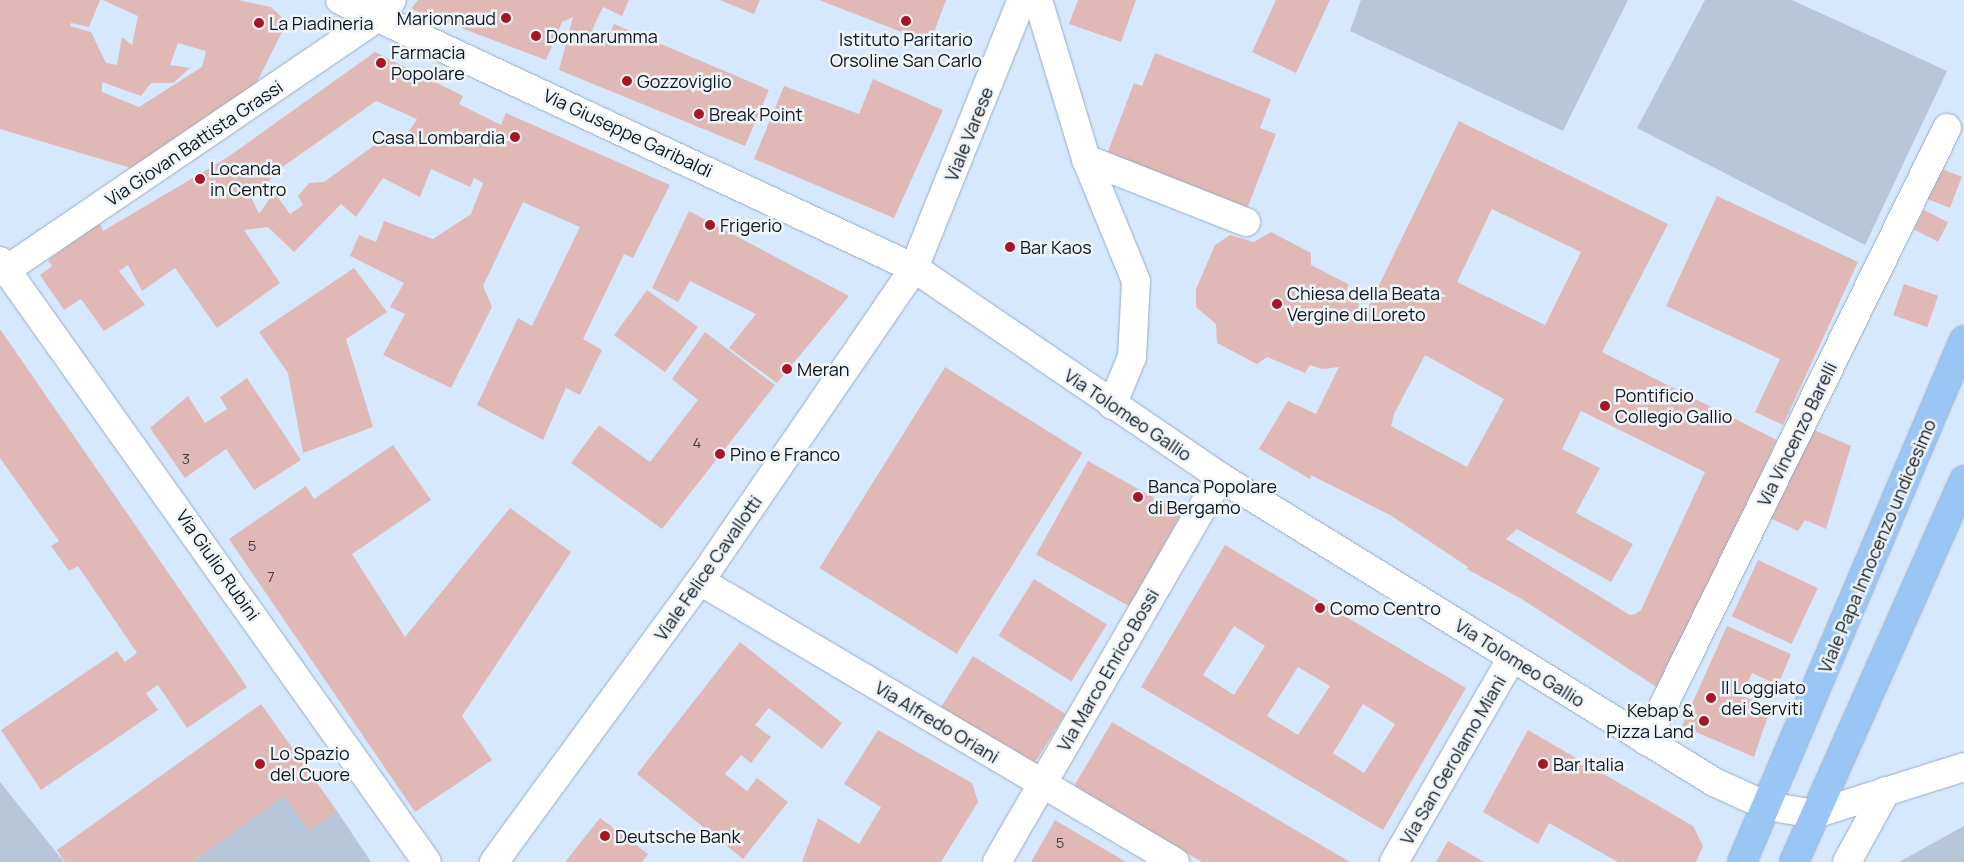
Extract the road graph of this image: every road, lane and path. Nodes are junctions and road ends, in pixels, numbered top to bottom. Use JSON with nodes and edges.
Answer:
{"nodes":[{"id":1,"x":340,"y":0,"type":"edge"},
{"id":2,"x":1022,"y":0,"type":"edge"},
{"id":3,"x":1038,"y":0,"type":"edge"},
{"id":4,"x":386,"y":9,"type":"edge"},
{"id":5,"x":1948,"y":128,"type":"dead end"},
{"id":6,"x":1086,"y":159,"type":"junction"},
{"id":7,"x":1246,"y":222,"type":"dead end"},
{"id":8,"x":4,"y":265,"type":"edge"},
{"id":9,"x":914,"y":268,"type":"junction"},
{"id":10,"x":1964,"y":340,"type":"edge"},
{"id":11,"x":1112,"y":405,"type":"junction"},
{"id":12,"x":1220,"y":477,"type":"junction"},
{"id":13,"x":1964,"y":480,"type":"edge"},
{"id":14,"x":700,"y":580,"type":"junction"},
{"id":15,"x":1512,"y":658,"type":"junction"},
{"id":16,"x":1646,"y":741,"type":"junction"},
{"id":17,"x":1964,"y":767,"type":"edge"},
{"id":18,"x":1042,"y":784,"type":"junction"},
{"id":19,"x":1886,"y":791,"type":"junction"},
{"id":20,"x":1767,"y":806,"type":"junction"},
{"id":21,"x":1815,"y":814,"type":"junction"},
{"id":22,"x":427,"y":862,"type":"edge"},
{"id":23,"x":494,"y":862,"type":"edge"},
{"id":24,"x":997,"y":862,"type":"edge"},
{"id":25,"x":1175,"y":862,"type":"edge"},
{"id":26,"x":1394,"y":862,"type":"edge"},
{"id":27,"x":1742,"y":862,"type":"edge"},
{"id":28,"x":1794,"y":862,"type":"edge"},
{"id":29,"x":1847,"y":862,"type":"edge"}],
"edges":[{"from":1,"to":4,"type":"street","name":"Via Giuseppe Garibaldi"},
{"from":2,"to":9,"type":"street","name":"Viale Varese"},
{"from":3,"to":6,"type":"street"},
{"from":4,"to":8,"type":"street","name":"Via Giovan Battista Grassi"},
{"from":4,"to":9,"type":"street","name":"Via Giuseppe Garibaldi"},
{"from":5,"to":16,"type":"street","name":"Via Vincenzo Barelli"},
{"from":6,"to":7,"type":"street"},
{"from":6,"to":11,"type":"street"},
{"from":8,"to":22,"type":"street","name":"Via Giulio Rubini"},
{"from":9,"to":11,"type":"street","name":"Via Tolomeo Gallio"},
{"from":9,"to":14,"type":"street","name":"Viale Felice Cavallotti"},
{"from":10,"to":20,"type":"main road","name":"Viale Papa Innocenzo undicesimo"},
{"from":11,"to":12,"type":"street","name":"Via Tolomeo Gallio"},
{"from":12,"to":15,"type":"street","name":"Via Tolomeo Gallio"},
{"from":12,"to":18,"type":"street","name":"Via Marco Enrico Bossi"},
{"from":13,"to":21,"type":"main road"},
{"from":14,"to":18,"type":"street","name":"Via Alfredo Oriani"},
{"from":14,"to":23,"type":"street","name":"Viale Felice Cavallotti"},
{"from":15,"to":16,"type":"street","name":"Via Tolomeo Gallio"},
{"from":15,"to":26,"type":"street","name":"Via San Gerolamo Miani"},
{"from":16,"to":20,"type":"street","name":"Via Tolomeo Gallio"},
{"from":17,"to":19,"type":"street"},
{"from":18,"to":24,"type":"street","name":"Via Marco Enrico Bossi"},
{"from":18,"to":25,"type":"street","name":"Via Alfredo Oriani"},
{"from":19,"to":21,"type":"street"},
{"from":19,"to":29,"type":"street"},
{"from":20,"to":21,"type":"street","name":"Via Tolomeo Gallio"},
{"from":20,"to":27,"type":"main road","name":"Viale Papa Innocenzo undicesimo"},
{"from":21,"to":28,"type":"main road"}]}
